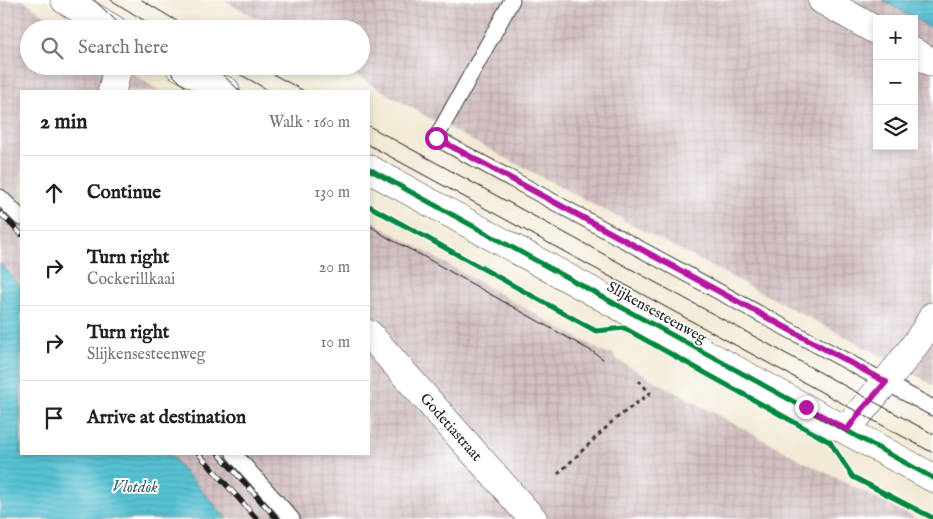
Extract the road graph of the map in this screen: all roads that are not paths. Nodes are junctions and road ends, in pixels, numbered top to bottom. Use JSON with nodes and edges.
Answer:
{"nodes":[{"id":1,"x":65,"y":0,"type":"edge"},
{"id":2,"x":512,"y":0,"type":"edge"},
{"id":3,"x":822,"y":0,"type":"edge"},
{"id":4,"x":97,"y":20,"type":"edge"},
{"id":5,"x":873,"y":29,"type":"edge"},
{"id":6,"x":918,"y":54,"type":"edge"},
{"id":7,"x":933,"y":63,"type":"edge"},
{"id":8,"x":116,"y":75,"type":"edge"},
{"id":9,"x":196,"y":75,"type":"edge"},
{"id":10,"x":112,"y":90,"type":"edge"},
{"id":11,"x":224,"y":90,"type":"edge"},
{"id":12,"x":370,"y":170,"type":"edge"},
{"id":13,"x":0,"y":197,"type":"edge"},
{"id":14,"x":20,"y":217,"type":"edge"},
{"id":15,"x":933,"y":316,"type":"edge"},
{"id":16,"x":370,"y":335,"type":"edge"},
{"id":17,"x":886,"y":382,"type":"junction"},
{"id":18,"x":933,"y":408,"type":"edge"},
{"id":19,"x":847,"y":430,"type":"junction"},
{"id":20,"x":235,"y":455,"type":"edge"},
{"id":21,"x":933,"y":478,"type":"edge"},
{"id":22,"x":292,"y":519,"type":"edge"},
{"id":23,"x":533,"y":519,"type":"edge"}],
"edges":[{"from":1,"to":4,"type":"street"},
{"from":2,"to":17,"type":"lane"},
{"from":3,"to":5,"type":"street"},
{"from":6,"to":7,"type":"street"},
{"from":8,"to":10,"type":"street"},
{"from":9,"to":11,"type":"street"},
{"from":12,"to":19,"type":"street","name":"Slijkensesteenweg"},
{"from":13,"to":14,"type":"lane"},
{"from":15,"to":17,"type":"street"},
{"from":16,"to":23,"type":"street","name":"Godetiastraat"},
{"from":17,"to":18,"type":"lane"},
{"from":17,"to":19,"type":"street"},
{"from":19,"to":21,"type":"street","name":"Slijkensesteenweg"},
{"from":20,"to":22,"type":"lane"}]}
